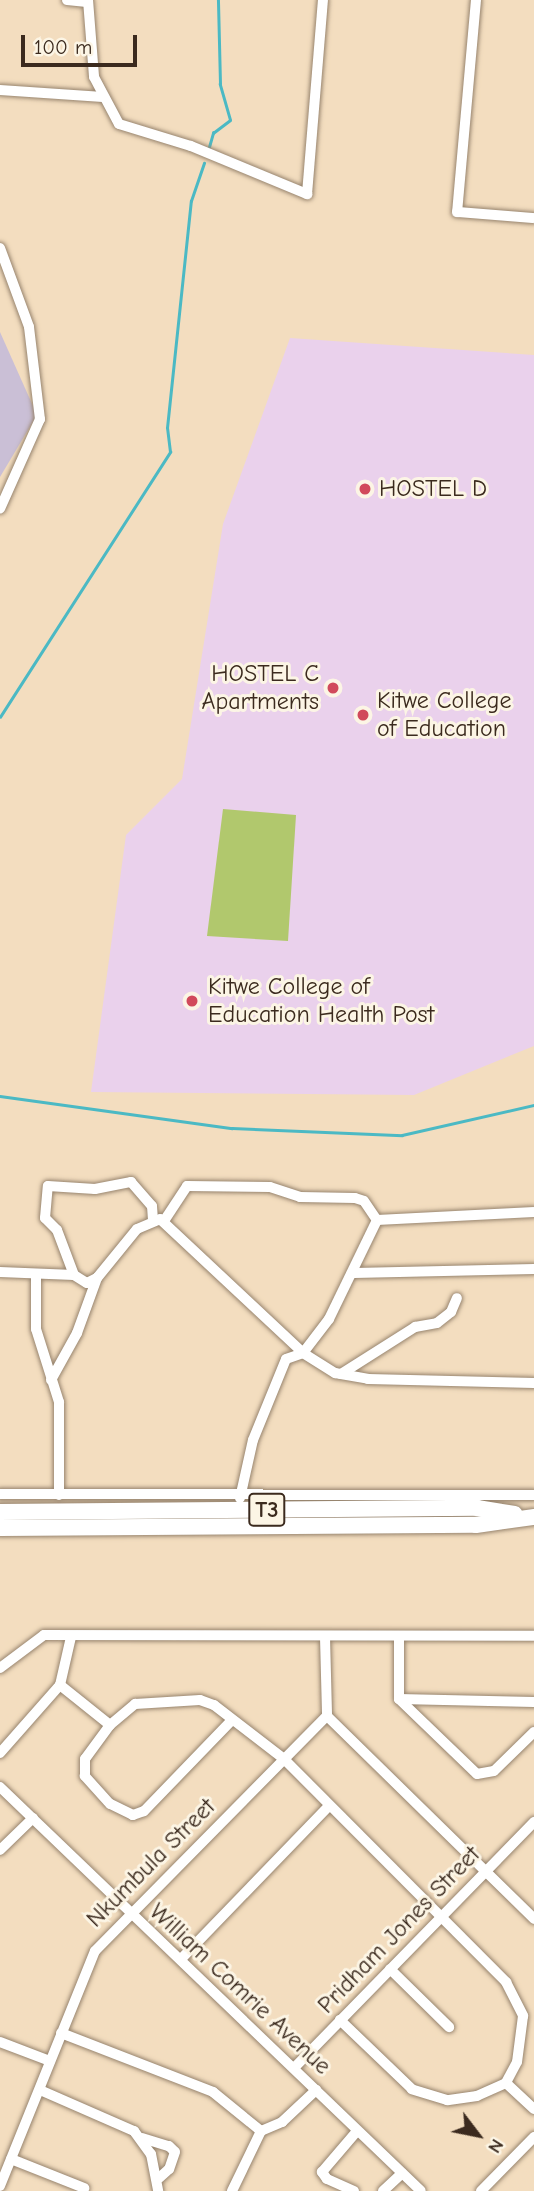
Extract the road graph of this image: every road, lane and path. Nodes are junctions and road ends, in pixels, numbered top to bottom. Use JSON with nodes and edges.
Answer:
{"nodes":[{"id":1,"x":67,"y":0,"type":"edge"},
{"id":2,"x":323,"y":0,"type":"edge"},
{"id":3,"x":476,"y":0,"type":"edge"},
{"id":4,"x":88,"y":1,"type":"edge"},
{"id":5,"x":0,"y":90,"type":"edge"},
{"id":6,"x":103,"y":97,"type":"junction"},
{"id":7,"x":534,"y":218,"type":"edge"},
{"id":8,"x":0,"y":248,"type":"edge"},
{"id":9,"x":0,"y":509,"type":"edge"},
{"id":10,"x":534,"y":1212,"type":"edge"},
{"id":11,"x":159,"y":1220,"type":"junction"},
{"id":12,"x":377,"y":1220,"type":"junction"},
{"id":13,"x":534,"y":1269,"type":"edge"},
{"id":14,"x":0,"y":1272,"type":"edge"},
{"id":15,"x":354,"y":1273,"type":"junction"},
{"id":16,"x":36,"y":1275,"type":"junction"},
{"id":17,"x":74,"y":1275,"type":"junction"},
{"id":18,"x":97,"y":1278,"type":"junction"},
{"id":19,"x":457,"y":1298,"type":"dead end"},
{"id":20,"x":303,"y":1353,"type":"junction"},
{"id":21,"x":341,"y":1374,"type":"junction"},
{"id":22,"x":51,"y":1380,"type":"junction"},
{"id":23,"x":534,"y":1383,"type":"edge"},
{"id":24,"x":239,"y":1493,"type":"junction"},
{"id":25,"x":0,"y":1494,"type":"edge"},
{"id":26,"x":58,"y":1495,"type":"junction"},
{"id":27,"x":534,"y":1495,"type":"edge"},
{"id":28,"x":243,"y":1510,"type":"junction"},
{"id":29,"x":0,"y":1512,"type":"edge"},
{"id":30,"x":534,"y":1517,"type":"edge"},
{"id":31,"x":248,"y":1527,"type":"junction"},
{"id":32,"x":0,"y":1528,"type":"edge"},
{"id":33,"x":399,"y":1636,"type":"junction"},
{"id":34,"x":534,"y":1636,"type":"edge"},
{"id":35,"x":71,"y":1637,"type":"junction"},
{"id":36,"x":325,"y":1637,"type":"junction"},
{"id":37,"x":0,"y":1668,"type":"edge"},
{"id":38,"x":60,"y":1685,"type":"junction"},
{"id":39,"x":399,"y":1699,"type":"junction"},
{"id":40,"x":534,"y":1702,"type":"edge"},
{"id":41,"x":327,"y":1716,"type":"junction"},
{"id":42,"x":232,"y":1720,"type":"junction"},
{"id":43,"x":110,"y":1725,"type":"junction"},
{"id":44,"x":534,"y":1732,"type":"edge"},
{"id":45,"x":0,"y":1753,"type":"edge"},
{"id":46,"x":284,"y":1759,"type":"junction"},
{"id":47,"x":0,"y":1787,"type":"edge"},
{"id":48,"x":328,"y":1807,"type":"junction"},
{"id":49,"x":33,"y":1818,"type":"junction"},
{"id":50,"x":533,"y":1827,"type":"edge"},
{"id":51,"x":0,"y":1850,"type":"edge"},
{"id":52,"x":485,"y":1870,"type":"junction"},
{"id":53,"x":129,"y":1913,"type":"junction"},
{"id":54,"x":440,"y":1918,"type":"junction"},
{"id":55,"x":534,"y":1919,"type":"edge"},
{"id":56,"x":182,"y":1958,"type":"junction"},
{"id":57,"x":390,"y":1969,"type":"junction"},
{"id":58,"x":529,"y":2019,"type":"edge"},
{"id":59,"x":340,"y":2020,"type":"junction"},
{"id":60,"x":449,"y":2027,"type":"dead end"},
{"id":61,"x":61,"y":2033,"type":"junction"},
{"id":62,"x":0,"y":2042,"type":"edge"},
{"id":63,"x":50,"y":2061,"type":"junction"},
{"id":64,"x":294,"y":2068,"type":"junction"},
{"id":65,"x":506,"y":2083,"type":"junction"},
{"id":66,"x":40,"y":2090,"type":"junction"},
{"id":67,"x":316,"y":2090,"type":"junction"},
{"id":68,"x":534,"y":2109,"type":"edge"},
{"id":69,"x":261,"y":2130,"type":"junction"},
{"id":70,"x":357,"y":2131,"type":"junction"},
{"id":71,"x":534,"y":2137,"type":"edge"},
{"id":72,"x":142,"y":2138,"type":"junction"},
{"id":73,"x":11,"y":2159,"type":"junction"},
{"id":74,"x":402,"y":2173,"type":"junction"},
{"id":75,"x":159,"y":2178,"type":"junction"},
{"id":76,"x":0,"y":2186,"type":"edge"},
{"id":77,"x":84,"y":2188,"type":"dead end"},
{"id":78,"x":159,"y":2191,"type":"edge"},
{"id":79,"x":232,"y":2191,"type":"edge"},
{"id":80,"x":354,"y":2191,"type":"edge"},
{"id":81,"x":383,"y":2191,"type":"edge"},
{"id":82,"x":421,"y":2191,"type":"edge"},
{"id":83,"x":481,"y":2191,"type":"edge"}],
"edges":[{"from":1,"to":4,"type":"street"},
{"from":2,"to":6,"type":"street"},
{"from":3,"to":7,"type":"street"},
{"from":4,"to":6,"type":"street"},
{"from":5,"to":6,"type":"street"},
{"from":8,"to":9,"type":"street"},
{"from":10,"to":12,"type":"street"},
{"from":11,"to":12,"type":"street"},
{"from":11,"to":17,"type":"street"},
{"from":11,"to":18,"type":"street"},
{"from":11,"to":20,"type":"street"},
{"from":12,"to":15,"type":"street"},
{"from":13,"to":15,"type":"street"},
{"from":14,"to":16,"type":"street"},
{"from":15,"to":20,"type":"street"},
{"from":16,"to":17,"type":"street"},
{"from":16,"to":22,"type":"street"},
{"from":17,"to":18,"type":"street"},
{"from":18,"to":22,"type":"street"},
{"from":19,"to":21,"type":"street"},
{"from":20,"to":21,"type":"street"},
{"from":20,"to":24,"type":"street"},
{"from":21,"to":23,"type":"street"},
{"from":22,"to":26,"type":"street"},
{"from":24,"to":26,"type":"street"},
{"from":24,"to":27,"type":"street"},
{"from":24,"to":28,"type":"street"},
{"from":25,"to":26,"type":"street"},
{"from":28,"to":29,"type":"highway","number":"T3"},
{"from":28,"to":30,"type":"highway","number":"T3"},
{"from":28,"to":31,"type":"street"},
{"from":30,"to":31,"type":"highway","number":"T3"},
{"from":31,"to":32,"type":"highway","number":"T3"},
{"from":33,"to":34,"type":"street"},
{"from":33,"to":36,"type":"street"},
{"from":33,"to":39,"type":"street"},
{"from":35,"to":36,"type":"street"},
{"from":35,"to":37,"type":"street"},
{"from":35,"to":38,"type":"street"},
{"from":36,"to":41,"type":"street"},
{"from":38,"to":43,"type":"street"},
{"from":38,"to":45,"type":"street"},
{"from":39,"to":40,"type":"street"},
{"from":39,"to":44,"type":"street"},
{"from":41,"to":46,"type":"street","name":"Nkumbula Street"},
{"from":41,"to":52,"type":"street"},
{"from":42,"to":43,"type":"street"},
{"from":42,"to":43,"type":"street"},
{"from":42,"to":46,"type":"street"},
{"from":46,"to":48,"type":"street"},
{"from":46,"to":53,"type":"street","name":"Nkumbula Street"},
{"from":47,"to":49,"type":"street","name":"William Comrie Avenue"},
{"from":48,"to":54,"type":"street"},
{"from":48,"to":56,"type":"street"},
{"from":49,"to":51,"type":"street"},
{"from":49,"to":53,"type":"street","name":"William Comrie Avenue"},
{"from":50,"to":52,"type":"street","name":"Pridham Jones Street"},
{"from":52,"to":54,"type":"street","name":"Pridham Jones Street"},
{"from":52,"to":55,"type":"street"},
{"from":53,"to":56,"type":"street","name":"William Comrie Avenue"},
{"from":53,"to":61,"type":"street","name":"Nkumbula Street"},
{"from":54,"to":57,"type":"street","name":"Pridham Jones Street"},
{"from":54,"to":58,"type":"street"},
{"from":56,"to":64,"type":"street","name":"William Comrie Avenue"},
{"from":57,"to":59,"type":"street","name":"Pridham Jones Street"},
{"from":57,"to":60,"type":"street"},
{"from":58,"to":65,"type":"street"},
{"from":59,"to":64,"type":"street","name":"Pridham Jones Street"},
{"from":59,"to":65,"type":"street"},
{"from":61,"to":63,"type":"street","name":"Nkumbula Street"},
{"from":61,"to":69,"type":"street"},
{"from":62,"to":63,"type":"street"},
{"from":63,"to":66,"type":"street","name":"Nkumbula Street"},
{"from":64,"to":67,"type":"street","name":"William Comrie Avenue"},
{"from":65,"to":68,"type":"street"},
{"from":66,"to":72,"type":"street"},
{"from":66,"to":73,"type":"street","name":"Nkumbula Street"},
{"from":67,"to":69,"type":"street"},
{"from":67,"to":70,"type":"street","name":"William Comrie Avenue"},
{"from":69,"to":79,"type":"street"},
{"from":70,"to":74,"type":"street","name":"William Comrie Avenue"},
{"from":70,"to":80,"type":"street"},
{"from":71,"to":83,"type":"street"},
{"from":72,"to":75,"type":"street"},
{"from":72,"to":75,"type":"street"},
{"from":73,"to":76,"type":"street","name":"Nkumbula Street"},
{"from":73,"to":77,"type":"street"},
{"from":74,"to":81,"type":"street"},
{"from":74,"to":82,"type":"street","name":"William Comrie Avenue"},
{"from":75,"to":78,"type":"street"}]}
